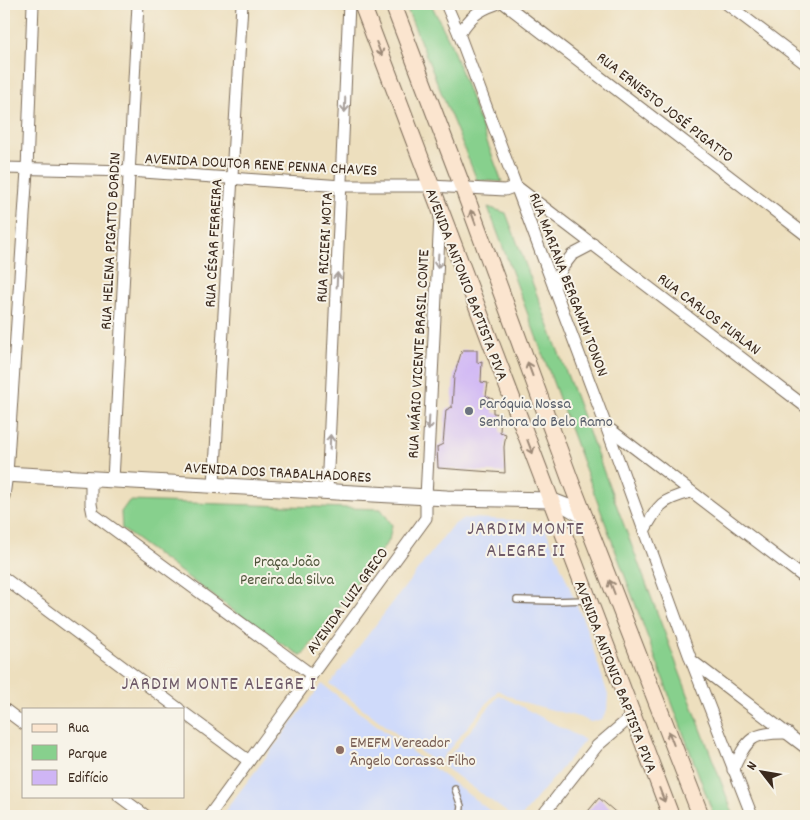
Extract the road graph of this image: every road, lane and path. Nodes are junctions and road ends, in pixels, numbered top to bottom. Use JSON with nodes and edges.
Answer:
{"nodes":[{"id":1,"x":33,"y":4,"type":"edge"},
{"id":2,"x":138,"y":4,"type":"edge"},
{"id":3,"x":242,"y":4,"type":"edge"},
{"id":4,"x":349,"y":4,"type":"edge"},
{"id":5,"x":362,"y":4,"type":"edge"},
{"id":6,"x":392,"y":4,"type":"edge"},
{"id":7,"x":446,"y":4,"type":"edge"},
{"id":8,"x":496,"y":4,"type":"edge"},
{"id":9,"x":505,"y":4,"type":"edge"},
{"id":10,"x":728,"y":4,"type":"edge"},
{"id":11,"x":459,"y":34,"type":"junction"},
{"id":12,"x":806,"y":64,"type":"edge"},
{"id":13,"x":4,"y":168,"type":"edge"},
{"id":14,"x":27,"y":170,"type":"junction"},
{"id":15,"x":130,"y":172,"type":"junction"},
{"id":16,"x":232,"y":178,"type":"junction"},
{"id":17,"x":342,"y":186,"type":"junction"},
{"id":18,"x":431,"y":186,"type":"junction"},
{"id":19,"x":516,"y":186,"type":"junction"},
{"id":20,"x":463,"y":188,"type":"junction"},
{"id":21,"x":440,"y":212,"type":"junction"},
{"id":22,"x":806,"y":235,"type":"edge"},
{"id":23,"x":593,"y":244,"type":"junction"},
{"id":24,"x":554,"y":287,"type":"junction"},
{"id":25,"x":806,"y":407,"type":"edge"},
{"id":26,"x":606,"y":426,"type":"junction"},
{"id":27,"x":6,"y":474,"type":"edge"},
{"id":28,"x":91,"y":479,"type":"junction"},
{"id":29,"x":112,"y":480,"type":"junction"},
{"id":30,"x":571,"y":482,"type":"junction"},
{"id":31,"x":214,"y":485,"type":"junction"},
{"id":32,"x":327,"y":491,"type":"junction"},
{"id":33,"x":691,"y":492,"type":"junction"},
{"id":34,"x":4,"y":496,"type":"edge"},
{"id":35,"x":426,"y":497,"type":"junction"},
{"id":36,"x":550,"y":500,"type":"junction"},
{"id":37,"x":585,"y":517,"type":"junction"},
{"id":38,"x":644,"y":531,"type":"junction"},
{"id":39,"x":806,"y":562,"type":"edge"},
{"id":40,"x":4,"y":578,"type":"edge"},
{"id":41,"x":805,"y":578,"type":"edge"},
{"id":42,"x":517,"y":600,"type":"dead end"},
{"id":43,"x":588,"y":600,"type":"junction"},
{"id":44,"x":623,"y":615,"type":"junction"},
{"id":45,"x":597,"y":623,"type":"junction"},
{"id":46,"x":691,"y":660,"type":"junction"},
{"id":47,"x":312,"y":676,"type":"junction"},
{"id":48,"x":177,"y":708,"type":"edge"},
{"id":49,"x":4,"y":709,"type":"edge"},
{"id":50,"x":185,"y":714,"type":"edge"},
{"id":51,"x":632,"y":716,"type":"junction"},
{"id":52,"x":22,"y":722,"type":"edge"},
{"id":53,"x":788,"y":732,"type":"junction"},
{"id":54,"x":806,"y":748,"type":"edge"},
{"id":55,"x":249,"y":761,"type":"junction"},
{"id":56,"x":733,"y":770,"type":"junction"},
{"id":57,"x":455,"y":789,"type":"dead end"},
{"id":58,"x":122,"y":798,"type":"edge"},
{"id":59,"x":146,"y":816,"type":"edge"},
{"id":60,"x":209,"y":816,"type":"edge"},
{"id":61,"x":460,"y":816,"type":"edge"},
{"id":62,"x":542,"y":816,"type":"edge"},
{"id":63,"x":670,"y":816,"type":"edge"},
{"id":64,"x":701,"y":816,"type":"edge"},
{"id":65,"x":752,"y":816,"type":"edge"}],
"edges":[{"from":1,"to":14,"type":"street"},
{"from":2,"to":15,"type":"street","name":"RUA HELENA PIGATTO BORDIN"},
{"from":3,"to":16,"type":"street","name":"RUA CÉSAR FERREIRA"},
{"from":4,"to":17,"type":"street","name":"RUA RICIERI MOTA","one_way":true},
{"from":5,"to":18,"type":"main road","name":"AVENIDA ANTONIO BAPTISTA PIVA","one_way":true},
{"from":6,"to":20,"type":"main road","name":"AVENIDA ANTONIO BAPTISTA PIVA"},
{"from":7,"to":11,"type":"street","name":"RUA MARIANA BERGAMIM TONON"},
{"from":8,"to":11,"type":"street"},
{"from":9,"to":22,"type":"street","name":"RUA ERNESTO JOSÉ PIGATTO"},
{"from":10,"to":12,"type":"street"},
{"from":11,"to":19,"type":"street","name":"RUA MARIANA BERGAMIM TONON"},
{"from":13,"to":14,"type":"street","name":"AVENIDA DOUTOR RENE PENNA CHAVES"},
{"from":14,"to":15,"type":"street","name":"AVENIDA DOUTOR RENE PENNA CHAVES"},
{"from":14,"to":27,"type":"street"},
{"from":15,"to":16,"type":"street","name":"AVENIDA DOUTOR RENE PENNA CHAVES"},
{"from":15,"to":29,"type":"street","name":"RUA HELENA PIGATTO BORDIN"},
{"from":16,"to":17,"type":"street","name":"AVENIDA DOUTOR RENE PENNA CHAVES"},
{"from":16,"to":31,"type":"street","name":"RUA CÉSAR FERREIRA"},
{"from":17,"to":18,"type":"street","name":"AVENIDA DOUTOR RENE PENNA CHAVES"},
{"from":32,"to":17,"type":"street","name":"RUA RICIERI MOTA","one_way":true},
{"from":18,"to":20,"type":"street","name":"AVENIDA DOUTOR RENE PENNA CHAVES"},
{"from":18,"to":21,"type":"main road","name":"AVENIDA ANTONIO BAPTISTA PIVA"},
{"from":19,"to":20,"type":"street","name":"AVENIDA DOUTOR RENE PENNA CHAVES"},
{"from":19,"to":23,"type":"street","name":"RUA CARLOS FURLAN"},
{"from":19,"to":24,"type":"street","name":"RUA MARIANA BERGAMIM TONON"},
{"from":30,"to":20,"type":"main road","name":"AVENIDA ANTONIO BAPTISTA PIVA","one_way":true},
{"from":21,"to":35,"type":"street","name":"RUA MÁRIO VICENTE BRASIL CONTE","one_way":true},
{"from":21,"to":36,"type":"main road","name":"AVENIDA ANTONIO BAPTISTA PIVA","one_way":true},
{"from":23,"to":24,"type":"street"},
{"from":23,"to":25,"type":"street","name":"RUA CARLOS FURLAN"},
{"from":24,"to":26,"type":"street","name":"RUA MARIANA BERGAMIM TONON"},
{"from":26,"to":33,"type":"street"},
{"from":26,"to":38,"type":"street","name":"RUA MARIANA BERGAMIM TONON"},
{"from":27,"to":28,"type":"street","name":"AVENIDA DOS TRABALHADORES"},
{"from":27,"to":34,"type":"street"},
{"from":28,"to":29,"type":"street","name":"AVENIDA DOS TRABALHADORES"},
{"from":28,"to":47,"type":"street"},
{"from":29,"to":31,"type":"street","name":"AVENIDA DOS TRABALHADORES"},
{"from":30,"to":36,"type":"street"},
{"from":30,"to":37,"type":"main road","name":"AVENIDA ANTONIO BAPTISTA PIVA"},
{"from":31,"to":32,"type":"street","name":"AVENIDA DOS TRABALHADORES"},
{"from":32,"to":35,"type":"street","name":"AVENIDA DOS TRABALHADORES"},
{"from":33,"to":38,"type":"street"},
{"from":33,"to":41,"type":"street"},
{"from":35,"to":36,"type":"street","name":"AVENIDA DOS TRABALHADORES"},
{"from":35,"to":47,"type":"street","name":"AVENIDA LUIZ GRECO"},
{"from":36,"to":37,"type":"street","name":"AVENIDA DOS TRABALHADORES"},
{"from":36,"to":43,"type":"main road","name":"AVENIDA ANTONIO BAPTISTA PIVA"},
{"from":44,"to":37,"type":"main road","name":"AVENIDA ANTONIO BAPTISTA PIVA","one_way":true},
{"from":38,"to":46,"type":"street","name":"RUA MARIANA BERGAMIM TONON"},
{"from":39,"to":41,"type":"street"},
{"from":40,"to":48,"type":"street"},
{"from":42,"to":43,"type":"lane"},
{"from":43,"to":45,"type":"main road","name":"AVENIDA ANTONIO BAPTISTA PIVA"},
{"from":44,"to":45,"type":"main road"},
{"from":64,"to":44,"type":"main road","name":"AVENIDA ANTONIO BAPTISTA PIVA","one_way":true},
{"from":45,"to":51,"type":"main road","name":"AVENIDA ANTONIO BAPTISTA PIVA"},
{"from":46,"to":53,"type":"street"},
{"from":46,"to":56,"type":"street","name":"RUA MARIANA BERGAMIM TONON"},
{"from":47,"to":55,"type":"street","name":"AVENIDA LUIZ GRECO"},
{"from":49,"to":52,"type":"street"},
{"from":50,"to":55,"type":"street"},
{"from":51,"to":62,"type":"street"},
{"from":51,"to":63,"type":"main road","name":"AVENIDA ANTONIO BAPTISTA PIVA","one_way":true},
{"from":53,"to":54,"type":"street"},
{"from":53,"to":56,"type":"street"},
{"from":55,"to":60,"type":"street","name":"AVENIDA LUIZ GRECO"},
{"from":56,"to":65,"type":"street","name":"RUA MARIANA BERGAMIM TONON"},
{"from":57,"to":61,"type":"lane"},
{"from":58,"to":59,"type":"street"}]}
